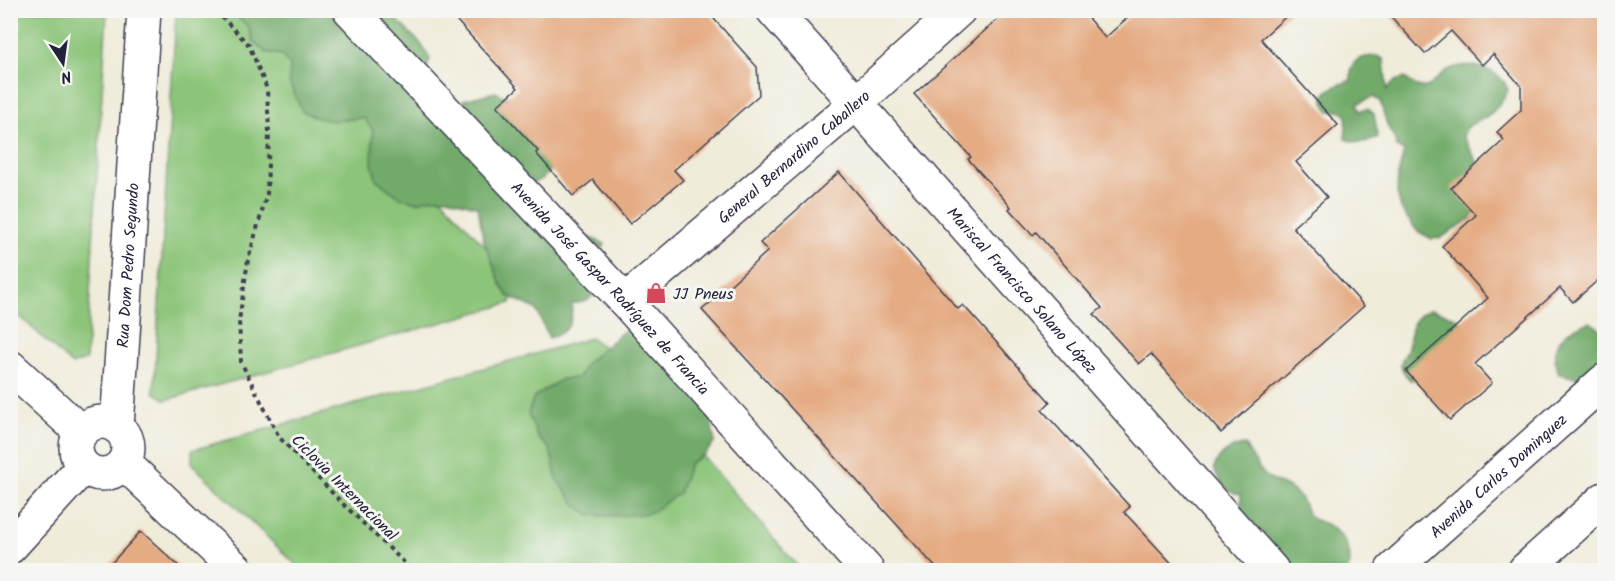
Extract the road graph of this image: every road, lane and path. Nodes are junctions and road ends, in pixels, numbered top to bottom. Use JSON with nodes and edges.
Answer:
{"nodes":[{"id":1,"x":144,"y":10,"type":"edge"},
{"id":2,"x":215,"y":10,"type":"edge"},
{"id":3,"x":350,"y":10,"type":"edge"},
{"id":4,"x":773,"y":10,"type":"edge"},
{"id":5,"x":959,"y":10,"type":"edge"},
{"id":6,"x":855,"y":104,"type":"junction"},
{"id":7,"x":625,"y":301,"type":"junction"},
{"id":8,"x":10,"y":367,"type":"edge"},
{"id":9,"x":1605,"y":381,"type":"edge"},
{"id":10,"x":117,"y":427,"type":"junction"},
{"id":11,"x":81,"y":432,"type":"junction"},
{"id":12,"x":124,"y":463,"type":"junction"},
{"id":13,"x":83,"y":467,"type":"junction"},
{"id":14,"x":1605,"y":499,"type":"edge"},
{"id":15,"x":10,"y":547,"type":"edge"},
{"id":16,"x":237,"y":570,"type":"edge"},
{"id":17,"x":412,"y":570,"type":"edge"},
{"id":18,"x":867,"y":570,"type":"edge"},
{"id":19,"x":1272,"y":570,"type":"edge"},
{"id":20,"x":1392,"y":570,"type":"edge"},
{"id":21,"x":1525,"y":570,"type":"edge"}],
"edges":[{"from":1,"to":10,"type":"street","name":"Rua Dom Pedro Segundo"},
{"from":2,"to":17,"type":"path","name":"Ciclovia Internacional"},
{"from":3,"to":7,"type":"street","name":"Avenida José Gaspar Rodríguez de Francia"},
{"from":4,"to":6,"type":"street","name":"Mariscal Francisco Solano López"},
{"from":5,"to":6,"type":"street","name":"General Bernardino Caballero"},
{"from":6,"to":7,"type":"street","name":"General Bernardino Caballero"},
{"from":6,"to":19,"type":"street","name":"Mariscal Francisco Solano López"},
{"from":7,"to":18,"type":"street","name":"Avenida José Gaspar Rodríguez de Francia"},
{"from":8,"to":11,"type":"street"},
{"from":9,"to":20,"type":"street","name":"Avenida Carlos Dominguez"},
{"from":10,"to":11,"type":"street"},
{"from":10,"to":12,"type":"street"},
{"from":11,"to":13,"type":"street"},
{"from":12,"to":13,"type":"street"},
{"from":12,"to":16,"type":"street"},
{"from":13,"to":15,"type":"street"},
{"from":14,"to":21,"type":"street"}]}
